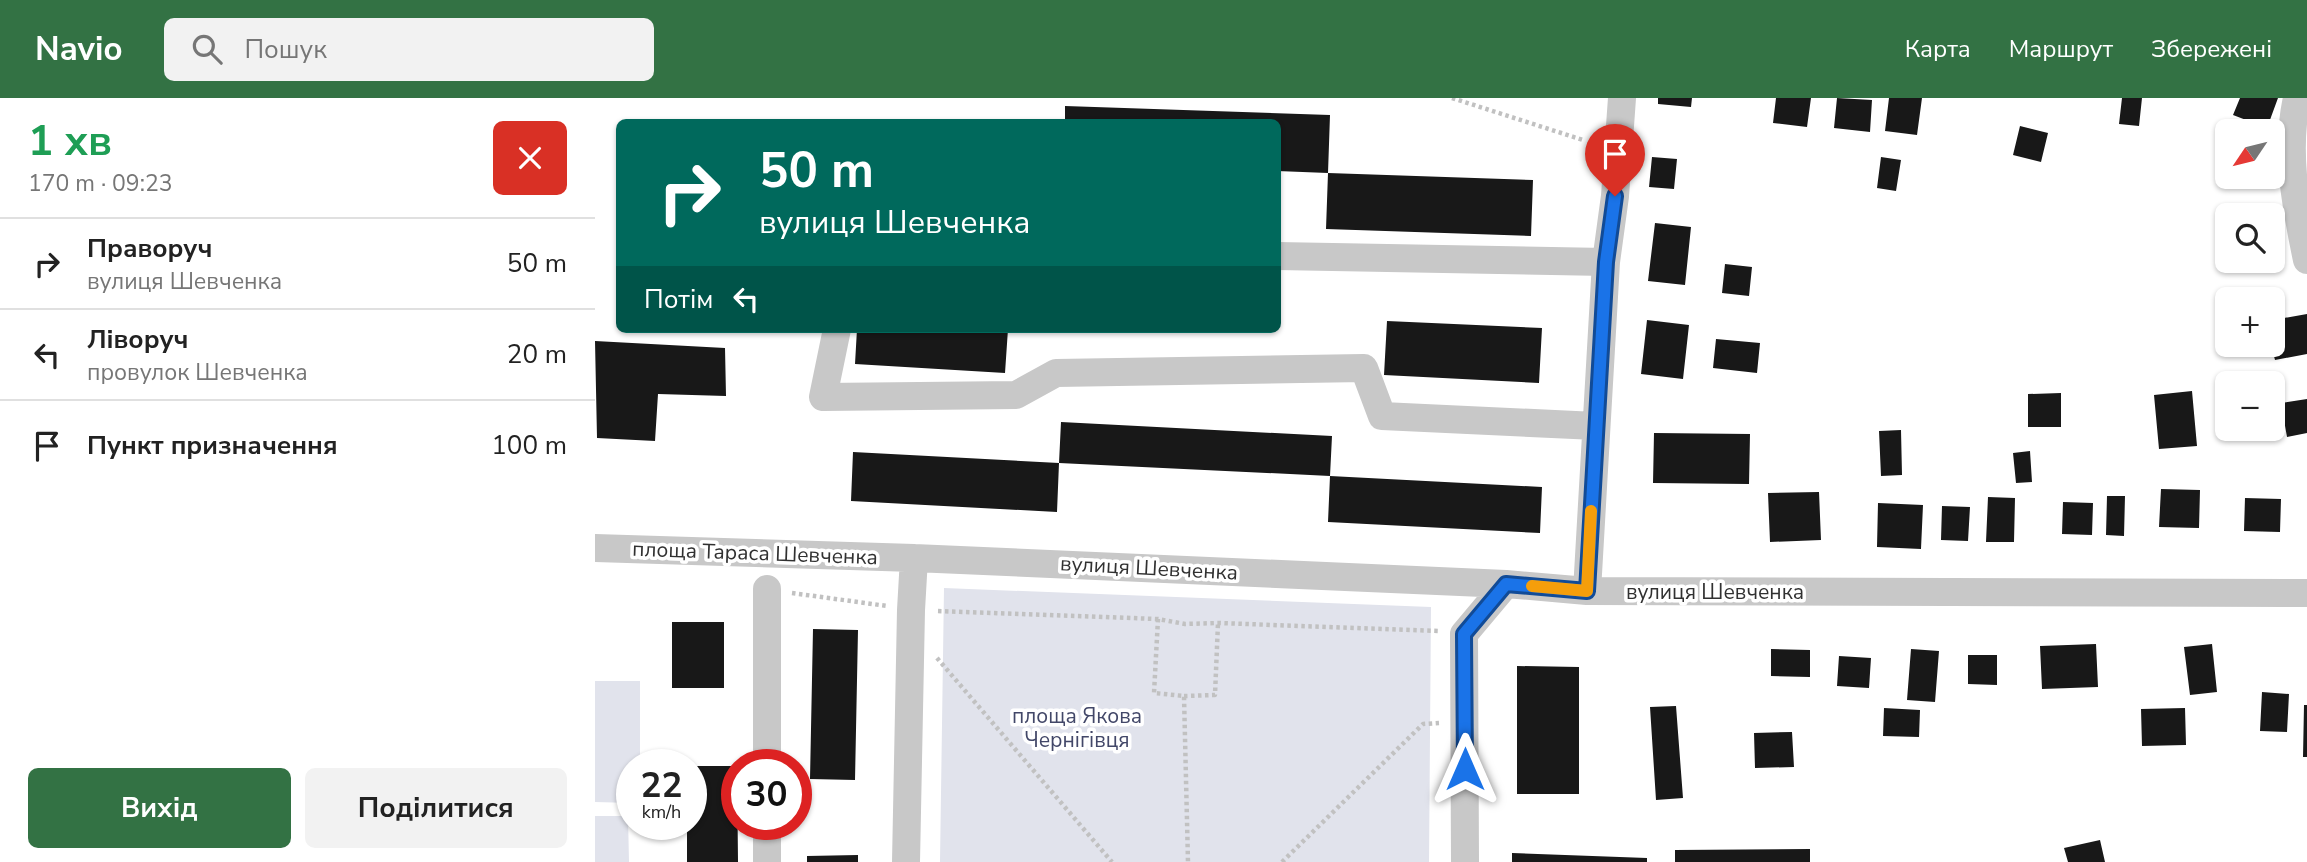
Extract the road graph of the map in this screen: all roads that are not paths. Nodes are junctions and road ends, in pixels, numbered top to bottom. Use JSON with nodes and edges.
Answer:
{"nodes":[{"id":1,"x":1622,"y":98,"type":"edge"},
{"id":2,"x":2299,"y":108,"type":"edge"},
{"id":3,"x":1281,"y":256,"type":"edge"},
{"id":4,"x":2307,"y":260,"type":"edge"},
{"id":5,"x":1606,"y":262,"type":"junction"},
{"id":6,"x":836,"y":333,"type":"edge"},
{"id":7,"x":1595,"y":426,"type":"junction"},
{"id":8,"x":595,"y":548,"type":"edge"},
{"id":9,"x":914,"y":558,"type":"junction"},
{"id":10,"x":1506,"y":584,"type":"junction"},
{"id":11,"x":767,"y":589,"type":"road end"},
{"id":12,"x":1587,"y":591,"type":"junction"},
{"id":13,"x":2307,"y":593,"type":"edge"},
{"id":14,"x":767,"y":749,"type":"edge"},
{"id":15,"x":767,"y":840,"type":"edge"},
{"id":16,"x":767,"y":862,"type":"edge"},
{"id":17,"x":906,"y":862,"type":"edge"},
{"id":18,"x":1465,"y":862,"type":"edge"}],
"edges":[{"from":1,"to":5,"type":"street"},
{"from":2,"to":4,"type":"street"},
{"from":3,"to":5,"type":"street"},
{"from":5,"to":7,"type":"street"},
{"from":6,"to":7,"type":"street"},
{"from":7,"to":12,"type":"street"},
{"from":8,"to":9,"type":"street","name":"площа Тараса Шевченка"},
{"from":9,"to":10,"type":"street","name":"вулиця Шевченка"},
{"from":9,"to":17,"type":"street"},
{"from":10,"to":12,"type":"street","name":"вулиця Шевченка"},
{"from":10,"to":18,"type":"street"},
{"from":11,"to":14,"type":"street"},
{"from":12,"to":13,"type":"street","name":"вулиця Шевченка"},
{"from":15,"to":16,"type":"street"}]}
